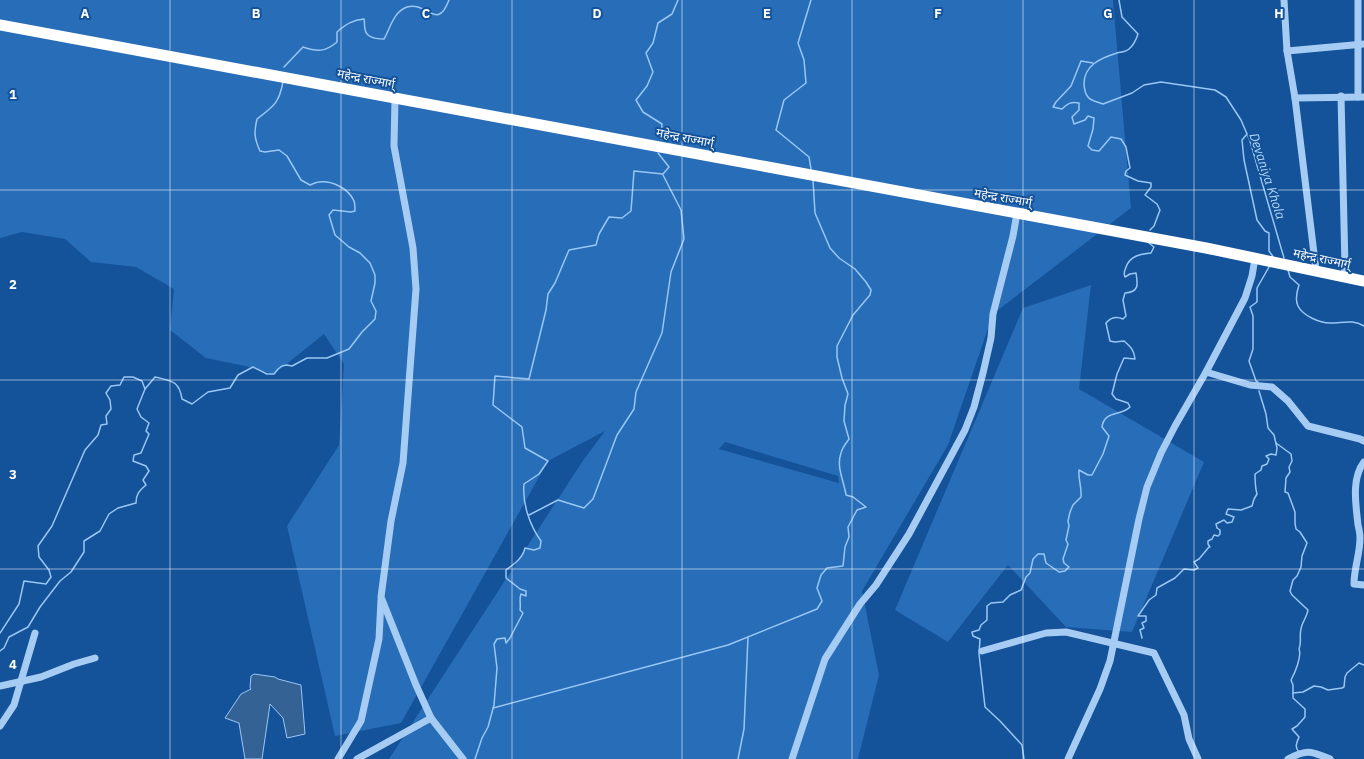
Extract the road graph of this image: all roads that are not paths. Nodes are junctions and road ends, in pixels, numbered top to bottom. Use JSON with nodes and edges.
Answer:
{"nodes":[{"id":1,"x":1284,"y":0,"type":"edge"},
{"id":2,"x":1360,"y":0,"type":"edge"},
{"id":3,"x":0,"y":25,"type":"edge"},
{"id":4,"x":1361,"y":44,"type":"edge"},
{"id":5,"x":1287,"y":51,"type":"junction"},
{"id":6,"x":1341,"y":96,"type":"junction"},
{"id":7,"x":1361,"y":97,"type":"edge"},
{"id":8,"x":395,"y":98,"type":"junction"},
{"id":9,"x":1295,"y":98,"type":"junction"},
{"id":10,"x":1017,"y":213,"type":"junction"},
{"id":11,"x":1255,"y":258,"type":"junction"},
{"id":12,"x":1316,"y":270,"type":"junction"},
{"id":13,"x":1344,"y":277,"type":"junction"},
{"id":14,"x":1364,"y":281,"type":"edge"},
{"id":15,"x":1206,"y":372,"type":"junction"},
{"id":16,"x":1364,"y":441,"type":"edge"},
{"id":17,"x":1364,"y":462,"type":"edge"},
{"id":18,"x":1364,"y":585,"type":"edge"},
{"id":19,"x":381,"y":598,"type":"junction"},
{"id":20,"x":35,"y":633,"type":"dead end"},
{"id":21,"x":1114,"y":643,"type":"junction"},
{"id":22,"x":982,"y":651,"type":"dead end"},
{"id":23,"x":96,"y":658,"type":"dead end"},
{"id":24,"x":22,"y":680,"type":"junction"},
{"id":25,"x":0,"y":686,"type":"edge"},
{"id":26,"x":431,"y":718,"type":"junction"},
{"id":27,"x":0,"y":726,"type":"edge"},
{"id":28,"x":338,"y":759,"type":"edge"},
{"id":29,"x":357,"y":759,"type":"edge"},
{"id":30,"x":463,"y":759,"type":"edge"},
{"id":31,"x":792,"y":759,"type":"edge"},
{"id":32,"x":1068,"y":759,"type":"edge"},
{"id":33,"x":1198,"y":759,"type":"edge"},
{"id":34,"x":1288,"y":759,"type":"edge"},
{"id":35,"x":1330,"y":759,"type":"edge"}],
"edges":[{"from":1,"to":5,"type":"street"},
{"from":2,"to":4,"type":"street"},
{"from":3,"to":8,"type":"highway","name":"महेन्द्र राज्मार्ग्"},
{"from":4,"to":5,"type":"street"},
{"from":4,"to":7,"type":"street"},
{"from":5,"to":9,"type":"street"},
{"from":6,"to":7,"type":"street"},
{"from":6,"to":9,"type":"street"},
{"from":6,"to":13,"type":"street"},
{"from":8,"to":10,"type":"highway","name":"महेन्द्र राज्मार्ग्"},
{"from":8,"to":19,"type":"street"},
{"from":9,"to":12,"type":"street"},
{"from":10,"to":11,"type":"highway","name":"महेन्द्र राज्मार्ग्"},
{"from":10,"to":31,"type":"street"},
{"from":11,"to":12,"type":"highway","name":"महेन्द्र राज्मार्ग्"},
{"from":11,"to":15,"type":"street"},
{"from":12,"to":13,"type":"highway","name":"महेन्द्र राज्मार्ग्"},
{"from":13,"to":14,"type":"highway","name":"महेन्द्र राज्मार्ग्"},
{"from":15,"to":16,"type":"street"},
{"from":15,"to":21,"type":"street"},
{"from":17,"to":18,"type":"street"},
{"from":19,"to":26,"type":"street"},
{"from":19,"to":28,"type":"street"},
{"from":20,"to":24,"type":"street"},
{"from":21,"to":22,"type":"street"},
{"from":21,"to":32,"type":"street"},
{"from":21,"to":33,"type":"street"},
{"from":23,"to":24,"type":"street"},
{"from":24,"to":25,"type":"street"},
{"from":24,"to":27,"type":"street"},
{"from":26,"to":29,"type":"street"},
{"from":26,"to":30,"type":"street"},
{"from":34,"to":35,"type":"street"}]}
